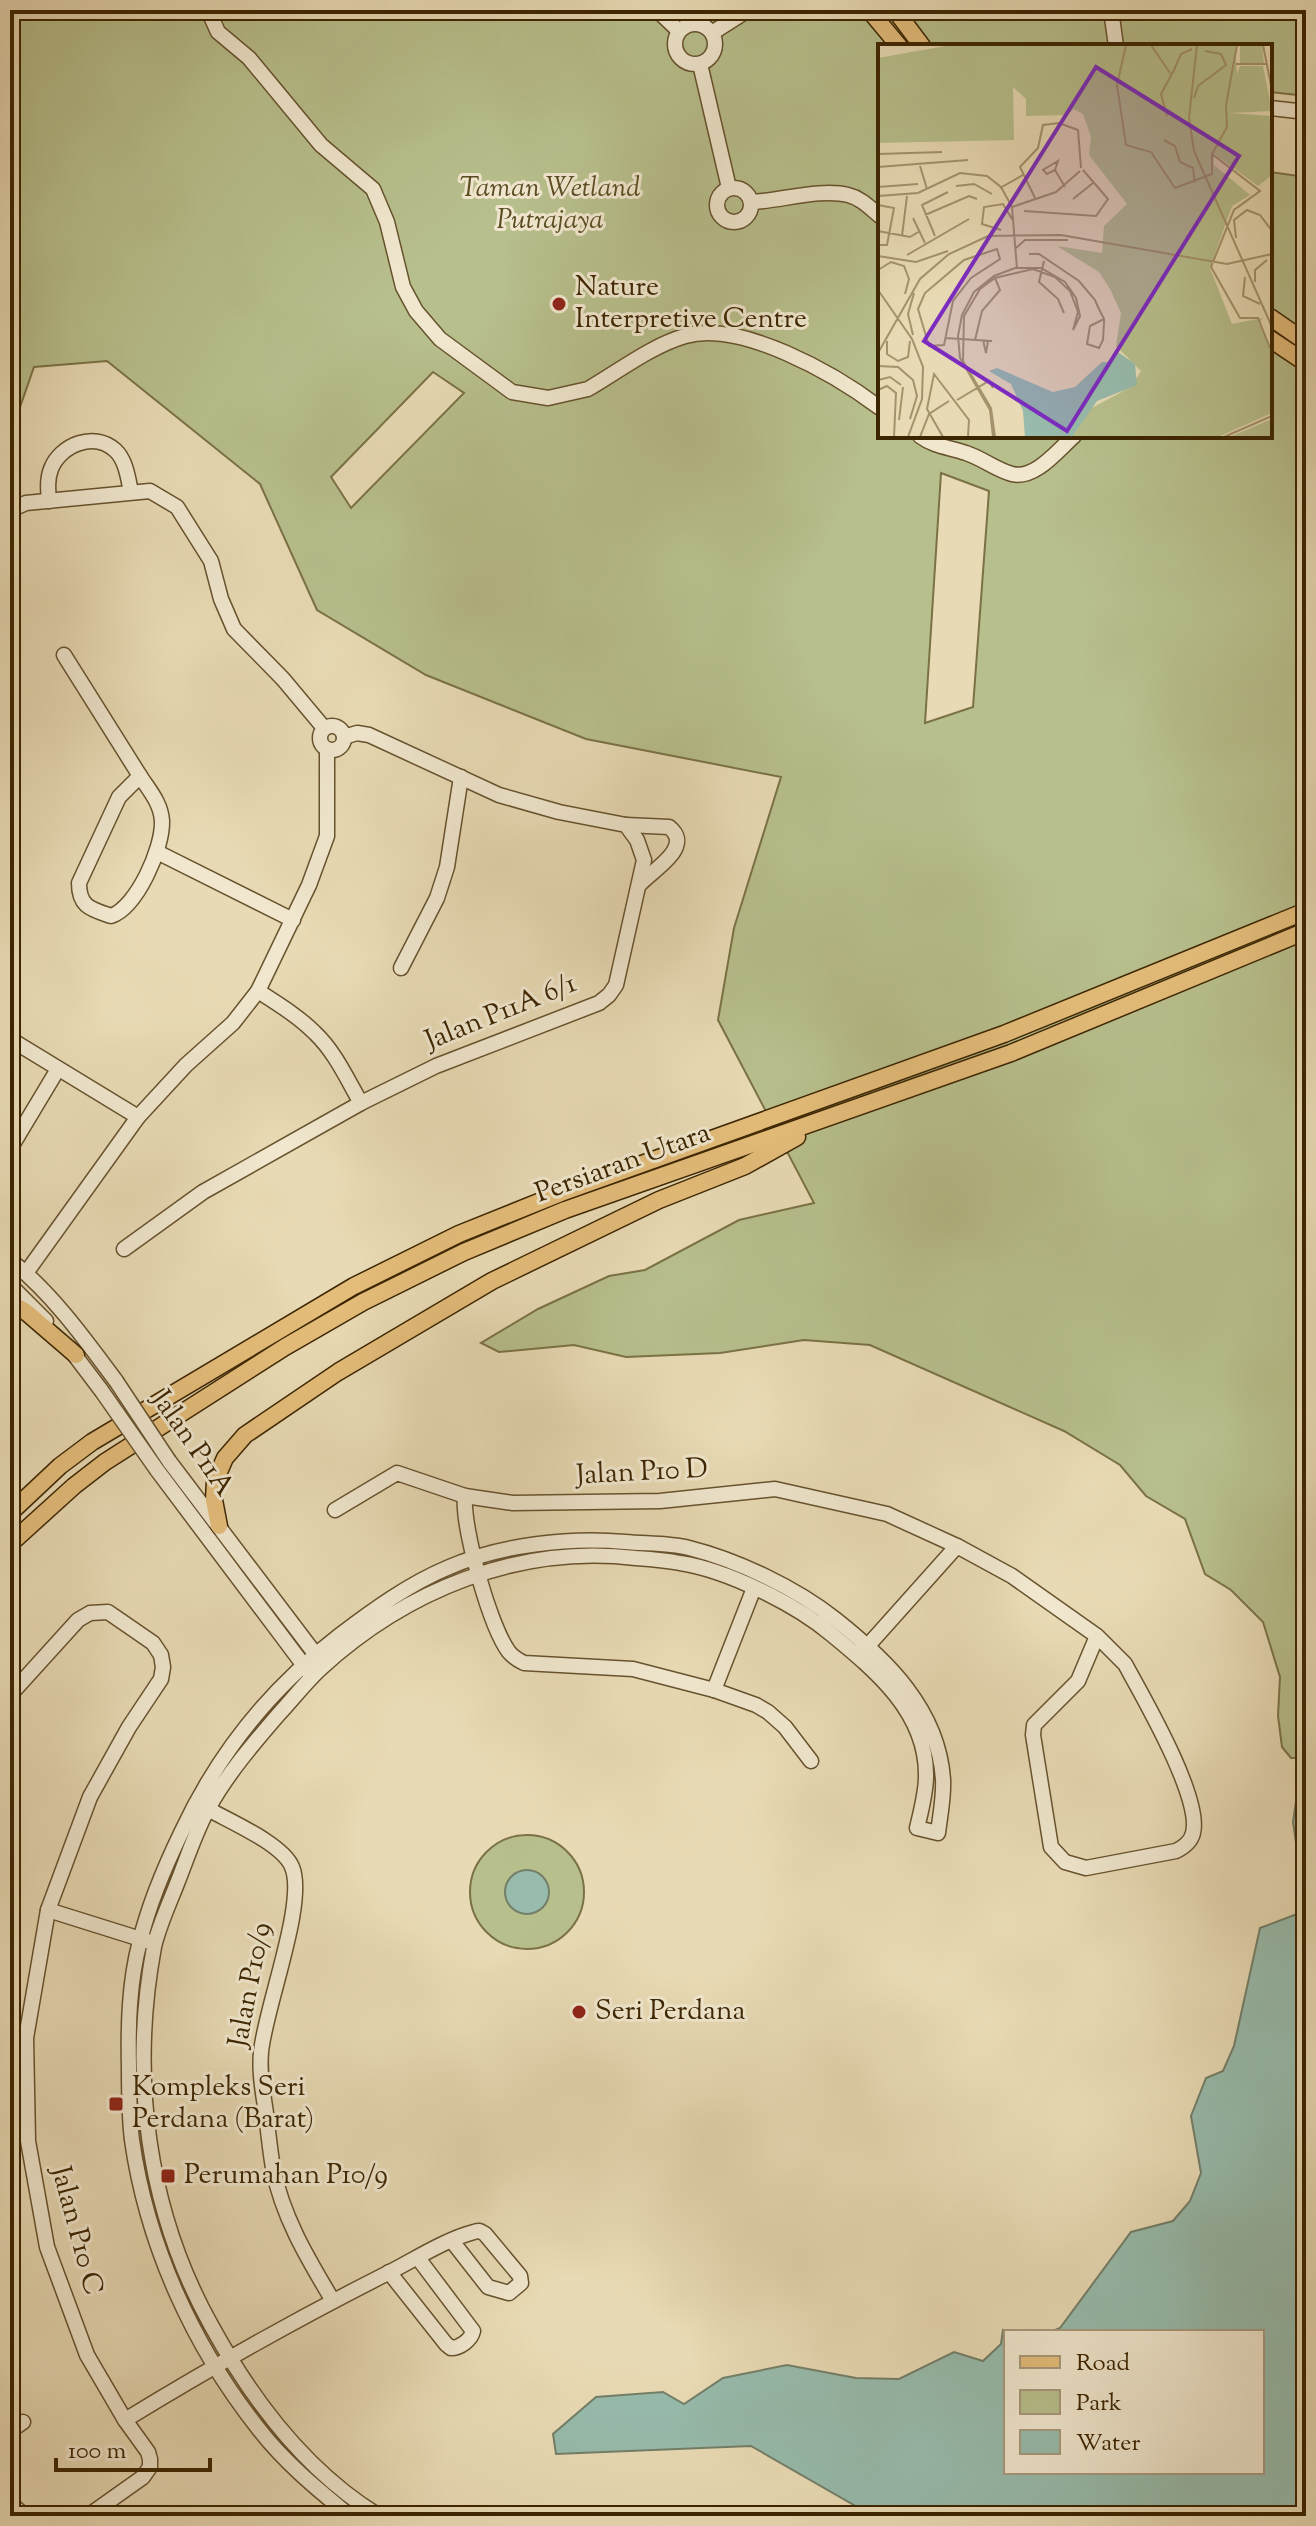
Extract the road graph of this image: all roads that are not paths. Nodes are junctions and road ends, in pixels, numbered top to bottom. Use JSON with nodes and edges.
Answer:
{"nodes":[{"id":1,"x":208,"y":10,"type":"edge"},
{"id":2,"x":657,"y":10,"type":"edge"},
{"id":3,"x":748,"y":10,"type":"edge"},
{"id":4,"x":869,"y":10,"type":"edge"},
{"id":5,"x":895,"y":10,"type":"edge"},
{"id":6,"x":1111,"y":10,"type":"edge"},
{"id":7,"x":679,"y":31,"type":"junction"},
{"id":8,"x":712,"y":33,"type":"junction"},
{"id":9,"x":897,"y":44,"type":"edge"},
{"id":10,"x":920,"y":44,"type":"edge"},
{"id":11,"x":1116,"y":44,"type":"edge"},
{"id":12,"x":700,"y":64,"type":"junction"},
{"id":13,"x":1272,"y":108,"type":"edge"},
{"id":14,"x":1306,"y":112,"type":"edge"},
{"id":15,"x":729,"y":188,"type":"junction"},
{"id":16,"x":751,"y":202,"type":"junction"},
{"id":17,"x":878,"y":214,"type":"edge"},
{"id":18,"x":1272,"y":318,"type":"edge"},
{"id":19,"x":1272,"y":340,"type":"edge"},
{"id":20,"x":1306,"y":342,"type":"edge"},
{"id":21,"x":1306,"y":363,"type":"edge"},
{"id":22,"x":878,"y":406,"type":"edge"},
{"id":23,"x":922,"y":438,"type":"edge"},
{"id":24,"x":1072,"y":438,"type":"edge"},
{"id":25,"x":131,"y":492,"type":"junction"},
{"id":26,"x":49,"y":501,"type":"junction"},
{"id":27,"x":10,"y":510,"type":"edge"},
{"id":28,"x":64,"y":655,"type":"dead end"},
{"id":29,"x":324,"y":728,"type":"junction"},
{"id":30,"x":344,"y":737,"type":"junction"},
{"id":31,"x":327,"y":750,"type":"junction"},
{"id":32,"x":140,"y":776,"type":"junction"},
{"id":33,"x":461,"y":777,"type":"junction"},
{"id":34,"x":626,"y":825,"type":"junction"},
{"id":35,"x":157,"y":852,"type":"junction"},
{"id":36,"x":640,"y":885,"type":"junction"},
{"id":37,"x":1306,"y":911,"type":"edge"},
{"id":38,"x":293,"y":920,"type":"junction"},
{"id":39,"x":1306,"y":931,"type":"edge"},
{"id":40,"x":401,"y":968,"type":"dead end"},
{"id":41,"x":258,"y":991,"type":"junction"},
{"id":42,"x":10,"y":1039,"type":"edge"},
{"id":43,"x":58,"y":1069,"type":"junction"},
{"id":44,"x":361,"y":1103,"type":"junction"},
{"id":45,"x":833,"y":1116,"type":"junction"},
{"id":46,"x":138,"y":1117,"type":"junction"},
{"id":47,"x":10,"y":1149,"type":"edge"},
{"id":48,"x":124,"y":1249,"type":"dead end"},
{"id":49,"x":10,"y":1260,"type":"edge"},
{"id":50,"x":26,"y":1273,"type":"junction"},
{"id":51,"x":10,"y":1285,"type":"edge"},
{"id":52,"x":10,"y":1303,"type":"edge"},
{"id":53,"x":76,"y":1355,"type":"junction"},
{"id":54,"x":60,"y":1466,"type":"junction"},
{"id":55,"x":163,"y":1466,"type":"junction"},
{"id":56,"x":465,"y":1496,"type":"junction"},
{"id":57,"x":10,"y":1498,"type":"edge"},
{"id":58,"x":335,"y":1510,"type":"dead end"},
{"id":59,"x":10,"y":1513,"type":"edge"},
{"id":60,"x":219,"y":1526,"type":"junction"},
{"id":61,"x":10,"y":1544,"type":"edge"},
{"id":62,"x":957,"y":1546,"type":"junction"},
{"id":63,"x":474,"y":1557,"type":"junction"},
{"id":64,"x":478,"y":1572,"type":"junction"},
{"id":65,"x":754,"y":1588,"type":"junction"},
{"id":66,"x":1097,"y":1636,"type":"junction"},
{"id":67,"x":863,"y":1651,"type":"junction"},
{"id":68,"x":320,"y":1660,"type":"junction"},
{"id":69,"x":302,"y":1665,"type":"junction"},
{"id":70,"x":312,"y":1677,"type":"junction"},
{"id":71,"x":714,"y":1690,"type":"junction"},
{"id":72,"x":10,"y":1695,"type":"edge"},
{"id":73,"x":811,"y":1761,"type":"dead end"},
{"id":74,"x":208,"y":1809,"type":"junction"},
{"id":75,"x":48,"y":1910,"type":"junction"},
{"id":76,"x":148,"y":1941,"type":"junction"},
{"id":77,"x":452,"y":2241,"type":"junction"},
{"id":78,"x":418,"y":2258,"type":"junction"},
{"id":79,"x":389,"y":2272,"type":"junction"},
{"id":80,"x":333,"y":2301,"type":"junction"},
{"id":81,"x":222,"y":2361,"type":"junction"},
{"id":82,"x":125,"y":2420,"type":"junction"},
{"id":83,"x":10,"y":2503,"type":"edge"},
{"id":84,"x":25,"y":2516,"type":"edge"},
{"id":85,"x":88,"y":2516,"type":"edge"},
{"id":86,"x":350,"y":2516,"type":"edge"},
{"id":87,"x":379,"y":2516,"type":"edge"},
{"id":88,"x":601,"y":2516,"type":"edge"},
{"id":89,"x":613,"y":2516,"type":"edge"}],
"edges":[{"from":1,"to":22,"type":"street"},
{"from":2,"to":7,"type":"street"},
{"from":3,"to":8,"type":"street"},
{"from":4,"to":9,"type":"main road"},
{"from":5,"to":10,"type":"main road"},
{"from":6,"to":11,"type":"street"},
{"from":7,"to":8,"type":"street"},
{"from":7,"to":12,"type":"street"},
{"from":8,"to":12,"type":"street"},
{"from":12,"to":15,"type":"street"},
{"from":13,"to":14,"type":"street"},
{"from":15,"to":16,"type":"street"},
{"from":15,"to":16,"type":"street"},
{"from":16,"to":17,"type":"street"},
{"from":18,"to":20,"type":"main road"},
{"from":19,"to":21,"type":"main road"},
{"from":23,"to":24,"type":"street"},
{"from":25,"to":26,"type":"street"},
{"from":25,"to":26,"type":"street"},
{"from":25,"to":29,"type":"street"},
{"from":26,"to":27,"type":"street"},
{"from":28,"to":32,"type":"street"},
{"from":29,"to":30,"type":"street"},
{"from":29,"to":31,"type":"street"},
{"from":30,"to":31,"type":"street"},
{"from":30,"to":33,"type":"street"},
{"from":31,"to":38,"type":"street"},
{"from":32,"to":35,"type":"street"},
{"from":32,"to":35,"type":"street"},
{"from":33,"to":34,"type":"street"},
{"from":33,"to":40,"type":"street"},
{"from":34,"to":36,"type":"street","name":"Jalan P11A 6/1"},
{"from":34,"to":36,"type":"street"},
{"from":35,"to":38,"type":"street"},
{"from":36,"to":44,"type":"street","name":"Jalan P11A 6/1"},
{"from":37,"to":54,"type":"main road","name":"Persiaran Utara"},
{"from":38,"to":41,"type":"street"},
{"from":39,"to":45,"type":"main road","name":"Persiaran Utara"},
{"from":41,"to":44,"type":"street"},
{"from":41,"to":46,"type":"street"},
{"from":42,"to":43,"type":"street"},
{"from":43,"to":46,"type":"street"},
{"from":43,"to":47,"type":"street"},
{"from":44,"to":48,"type":"street","name":"Jalan P11A 6/1"},
{"from":45,"to":60,"type":"main road"},
{"from":45,"to":61,"type":"main road","name":"Persiaran Utara"},
{"from":46,"to":50,"type":"street"},
{"from":49,"to":50,"type":"street","name":"Jalan P11A"},
{"from":50,"to":55,"type":"street","name":"Jalan P11A","bridge":true},
{"from":51,"to":53,"type":"street","name":"Jalan P11A"},
{"from":52,"to":53,"type":"main road"},
{"from":53,"to":55,"type":"street","name":"Jalan P11A","bridge":true},
{"from":54,"to":57,"type":"main road"},
{"from":54,"to":59,"type":"main road","name":"Persiaran Utara"},
{"from":55,"to":60,"type":"street","name":"Jalan P11A"},
{"from":55,"to":69,"type":"street","name":"Jalan P11A"},
{"from":56,"to":58,"type":"street","name":"Jalan P10 D"},
{"from":56,"to":62,"type":"street","name":"Jalan P10 D"},
{"from":56,"to":63,"type":"street"},
{"from":60,"to":68,"type":"street","name":"Jalan P11A"},
{"from":62,"to":66,"type":"street","name":"Jalan P10 D"},
{"from":62,"to":67,"type":"street"},
{"from":63,"to":64,"type":"street"},
{"from":63,"to":67,"type":"street"},
{"from":63,"to":68,"type":"street"},
{"from":64,"to":65,"type":"street"},
{"from":64,"to":68,"type":"street"},
{"from":64,"to":71,"type":"street"},
{"from":65,"to":67,"type":"street"},
{"from":65,"to":71,"type":"street"},
{"from":66,"to":66,"type":"street","name":"Jalan P10 D"},
{"from":67,"to":67,"type":"street"},
{"from":68,"to":69,"type":"street"},
{"from":68,"to":70,"type":"street"},
{"from":69,"to":70,"type":"street","name":"Jalan P11A"},
{"from":69,"to":76,"type":"street"},
{"from":70,"to":74,"type":"street"},
{"from":71,"to":73,"type":"street"},
{"from":72,"to":75,"type":"street","name":"Jalan P10 C"},
{"from":74,"to":76,"type":"street"},
{"from":74,"to":80,"type":"street","name":"Jalan P10/9"},
{"from":75,"to":76,"type":"street"},
{"from":75,"to":82,"type":"street","name":"Jalan P10 C"},
{"from":76,"to":81,"type":"street"},
{"from":77,"to":77,"type":"street"},
{"from":77,"to":78,"type":"street"},
{"from":78,"to":79,"type":"street"},
{"from":78,"to":79,"type":"street"},
{"from":79,"to":80,"type":"street"},
{"from":80,"to":81,"type":"street"},
{"from":81,"to":82,"type":"street"},
{"from":81,"to":86,"type":"street"},
{"from":81,"to":87,"type":"street"},
{"from":82,"to":85,"type":"street","name":"Jalan P10 C"},
{"from":83,"to":84,"type":"street"},
{"from":88,"to":89,"type":"street"}]}
